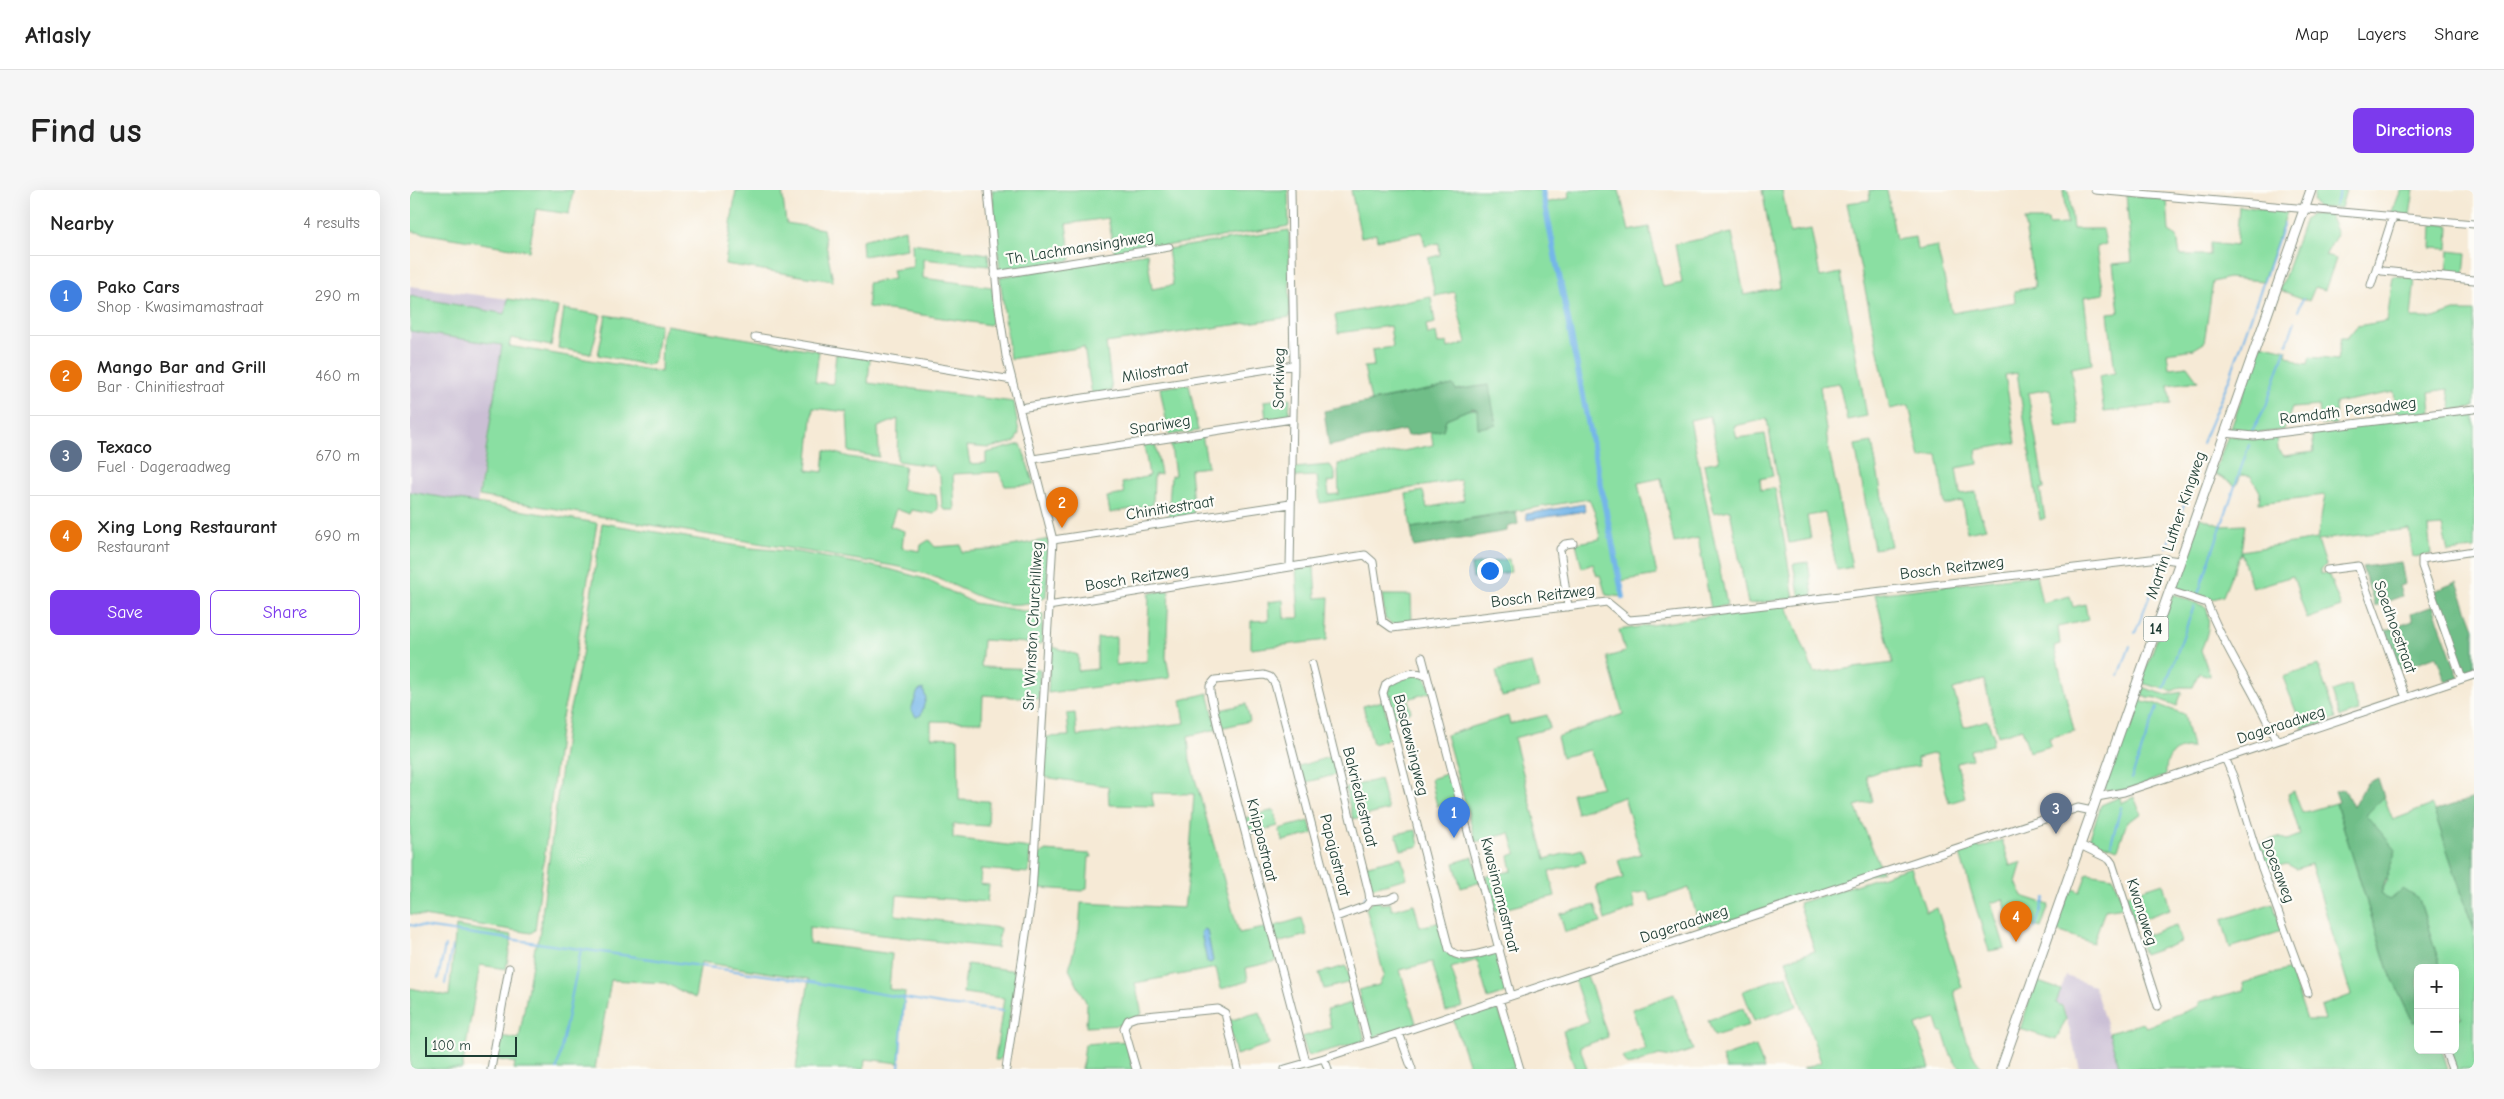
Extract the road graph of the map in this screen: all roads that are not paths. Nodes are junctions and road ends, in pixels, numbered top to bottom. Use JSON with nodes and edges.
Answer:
{"nodes":[{"id":1,"x":988,"y":190,"type":"edge"},
{"id":2,"x":1291,"y":190,"type":"edge"},
{"id":3,"x":2095,"y":190,"type":"edge"},
{"id":4,"x":2311,"y":190,"type":"edge"},
{"id":5,"x":2304,"y":210,"type":"junction"},
{"id":6,"x":2392,"y":216,"type":"junction"},
{"id":7,"x":2474,"y":224,"type":"edge"},
{"id":8,"x":1169,"y":247,"type":"dead end"},
{"id":9,"x":2377,"y":269,"type":"junction"},
{"id":10,"x":996,"y":276,"type":"junction"},
{"id":11,"x":2474,"y":280,"type":"edge"},
{"id":12,"x":2371,"y":285,"type":"dead end"},
{"id":13,"x":754,"y":337,"type":"dead end"},
{"id":14,"x":1294,"y":365,"type":"junction"},
{"id":15,"x":1012,"y":380,"type":"junction"},
{"id":16,"x":1020,"y":408,"type":"junction"},
{"id":17,"x":2474,"y":409,"type":"edge"},
{"id":18,"x":1292,"y":419,"type":"junction"},
{"id":19,"x":2225,"y":433,"type":"junction"},
{"id":20,"x":1033,"y":459,"type":"junction"},
{"id":21,"x":1290,"y":504,"type":"junction"},
{"id":22,"x":1053,"y":540,"type":"junction"},
{"id":23,"x":1573,"y":543,"type":"dead end"},
{"id":24,"x":2474,"y":551,"type":"edge"},
{"id":25,"x":2180,"y":561,"type":"junction"},
{"id":26,"x":1290,"y":567,"type":"junction"},
{"id":27,"x":2327,"y":570,"type":"dead end"},
{"id":28,"x":2170,"y":591,"type":"junction"},
{"id":29,"x":1048,"y":606,"type":"junction"},
{"id":30,"x":1568,"y":607,"type":"junction"},
{"id":31,"x":1422,"y":657,"type":"dead end"},
{"id":32,"x":1312,"y":664,"type":"dead end"},
{"id":33,"x":2474,"y":675,"type":"edge"},
{"id":34,"x":1270,"y":677,"type":"joint"},
{"id":35,"x":1427,"y":677,"type":"junction"},
{"id":36,"x":2462,"y":679,"type":"junction"},
{"id":37,"x":2406,"y":698,"type":"junction"},
{"id":38,"x":2276,"y":741,"type":"junction"},
{"id":39,"x":2225,"y":758,"type":"junction"},
{"id":40,"x":2097,"y":797,"type":"junction"},
{"id":41,"x":2092,"y":811,"type":"junction"},
{"id":42,"x":2080,"y":845,"type":"junction"},
{"id":43,"x":1396,"y":896,"type":"dead end"},
{"id":44,"x":1370,"y":900,"type":"junction"},
{"id":45,"x":1336,"y":917,"type":"junction"},
{"id":46,"x":1500,"y":948,"type":"junction"},
{"id":47,"x":509,"y":968,"type":"dead end"},
{"id":48,"x":2308,"y":994,"type":"dead end"},
{"id":49,"x":1511,"y":995,"type":"junction"},
{"id":50,"x":1499,"y":999,"type":"junction"},
{"id":51,"x":2158,"y":1006,"type":"dead end"},
{"id":52,"x":1399,"y":1033,"type":"junction"},
{"id":53,"x":1368,"y":1042,"type":"junction"},
{"id":54,"x":2446,"y":1054,"type":"edge"},
{"id":55,"x":1324,"y":1058,"type":"junction"},
{"id":56,"x":1306,"y":1062,"type":"junction"},
{"id":57,"x":491,"y":1069,"type":"edge"},
{"id":58,"x":1006,"y":1069,"type":"edge"},
{"id":59,"x":1136,"y":1069,"type":"edge"},
{"id":60,"x":1238,"y":1069,"type":"edge"},
{"id":61,"x":1285,"y":1069,"type":"edge"},
{"id":62,"x":1328,"y":1069,"type":"edge"},
{"id":63,"x":1412,"y":1069,"type":"edge"},
{"id":64,"x":1520,"y":1069,"type":"edge"},
{"id":65,"x":2001,"y":1069,"type":"edge"},
{"id":66,"x":2452,"y":1069,"type":"edge"}],
"edges":[{"from":1,"to":10,"type":"street","name":"Sir Winston Churchillweg"},
{"from":2,"to":14,"type":"street","name":"Sarkiweg"},
{"from":3,"to":5,"type":"street"},
{"from":4,"to":5,"type":"main road","name":"Martin Luther Kingweg","number":"14"},
{"from":5,"to":6,"type":"street"},
{"from":5,"to":19,"type":"main road","name":"Martin Luther Kingweg","number":"14"},
{"from":6,"to":7,"type":"street"},
{"from":6,"to":9,"type":"street"},
{"from":8,"to":10,"type":"street","name":"Th. Lachmansinghweg"},
{"from":9,"to":11,"type":"street"},
{"from":9,"to":12,"type":"street"},
{"from":10,"to":15,"type":"street","name":"Sir Winston Churchillweg"},
{"from":13,"to":15,"type":"street"},
{"from":14,"to":16,"type":"street","name":"Milostraat"},
{"from":14,"to":18,"type":"street","name":"Sarkiweg"},
{"from":15,"to":16,"type":"street","name":"Sir Winston Churchillweg"},
{"from":16,"to":20,"type":"street","name":"Sir Winston Churchillweg"},
{"from":17,"to":19,"type":"street","name":"Ramdath Persadweg"},
{"from":18,"to":20,"type":"street","name":"Spariweg"},
{"from":18,"to":21,"type":"street","name":"Sarkiweg"},
{"from":19,"to":25,"type":"main road","name":"Martin Luther Kingweg","number":"14"},
{"from":20,"to":22,"type":"street","name":"Sir Winston Churchillweg"},
{"from":21,"to":22,"type":"street","name":"Chinitiestraat"},
{"from":21,"to":26,"type":"street","name":"Sarkiweg"},
{"from":22,"to":29,"type":"street","name":"Sir Winston Churchillweg"},
{"from":23,"to":30,"type":"street"},
{"from":24,"to":36,"type":"street"},
{"from":25,"to":28,"type":"main road","name":"Martin Luther Kingweg","number":"14"},
{"from":25,"to":30,"type":"street","name":"Bosch Reitzweg"},
{"from":26,"to":29,"type":"street","name":"Bosch Reitzweg"},
{"from":26,"to":30,"type":"street","name":"Bosch Reitzweg"},
{"from":27,"to":37,"type":"street","name":"Soedhoestraat"},
{"from":28,"to":38,"type":"street"},
{"from":28,"to":40,"type":"main road","name":"Martin Luther Kingweg","number":"14"},
{"from":29,"to":58,"type":"street","name":"Sir Winston Churchillweg"},
{"from":31,"to":35,"type":"street","name":"Kwasimamastraat"},
{"from":32,"to":44,"type":"street","name":"Bakriediestraat"},
{"from":33,"to":36,"type":"street","name":"Dageraadweg"},
{"from":34,"to":45,"type":"street","name":"Papajastraat"},
{"from":34,"to":56,"type":"street","name":"Knippastraat"},
{"from":35,"to":46,"type":"street","name":"Kwasimamastraat"},
{"from":35,"to":46,"type":"street","name":"Basdewsingweg"},
{"from":36,"to":37,"type":"street","name":"Dageraadweg"},
{"from":37,"to":38,"type":"street","name":"Dageraadweg"},
{"from":38,"to":39,"type":"street","name":"Dageraadweg"},
{"from":39,"to":40,"type":"street","name":"Dageraadweg"},
{"from":39,"to":48,"type":"street","name":"Doesaweg"},
{"from":40,"to":41,"type":"main road","name":"Martin Luther Kingweg","number":"14"},
{"from":41,"to":42,"type":"main road","name":"Martin Luther Kingweg","number":"14"},
{"from":41,"to":49,"type":"street","name":"Dageraadweg"},
{"from":42,"to":51,"type":"street","name":"Kwanaweg"},
{"from":42,"to":65,"type":"main road","name":"Martin Luther Kingweg","number":"14"},
{"from":43,"to":44,"type":"street"},
{"from":44,"to":45,"type":"street"},
{"from":45,"to":53,"type":"street","name":"Papajastraat"},
{"from":46,"to":49,"type":"street","name":"Kwasimamastraat"},
{"from":47,"to":57,"type":"street"},
{"from":49,"to":50,"type":"street","name":"Dageraadweg"},
{"from":50,"to":52,"type":"street","name":"Dageraadweg"},
{"from":50,"to":64,"type":"street"},
{"from":52,"to":53,"type":"street","name":"Dageraadweg"},
{"from":52,"to":63,"type":"street"},
{"from":53,"to":55,"type":"street","name":"Dageraadweg"},
{"from":54,"to":66,"type":"street"},
{"from":55,"to":56,"type":"street","name":"Dageraadweg"},
{"from":55,"to":62,"type":"street"},
{"from":56,"to":61,"type":"street","name":"Dageraadweg"},
{"from":59,"to":60,"type":"street"}]}
